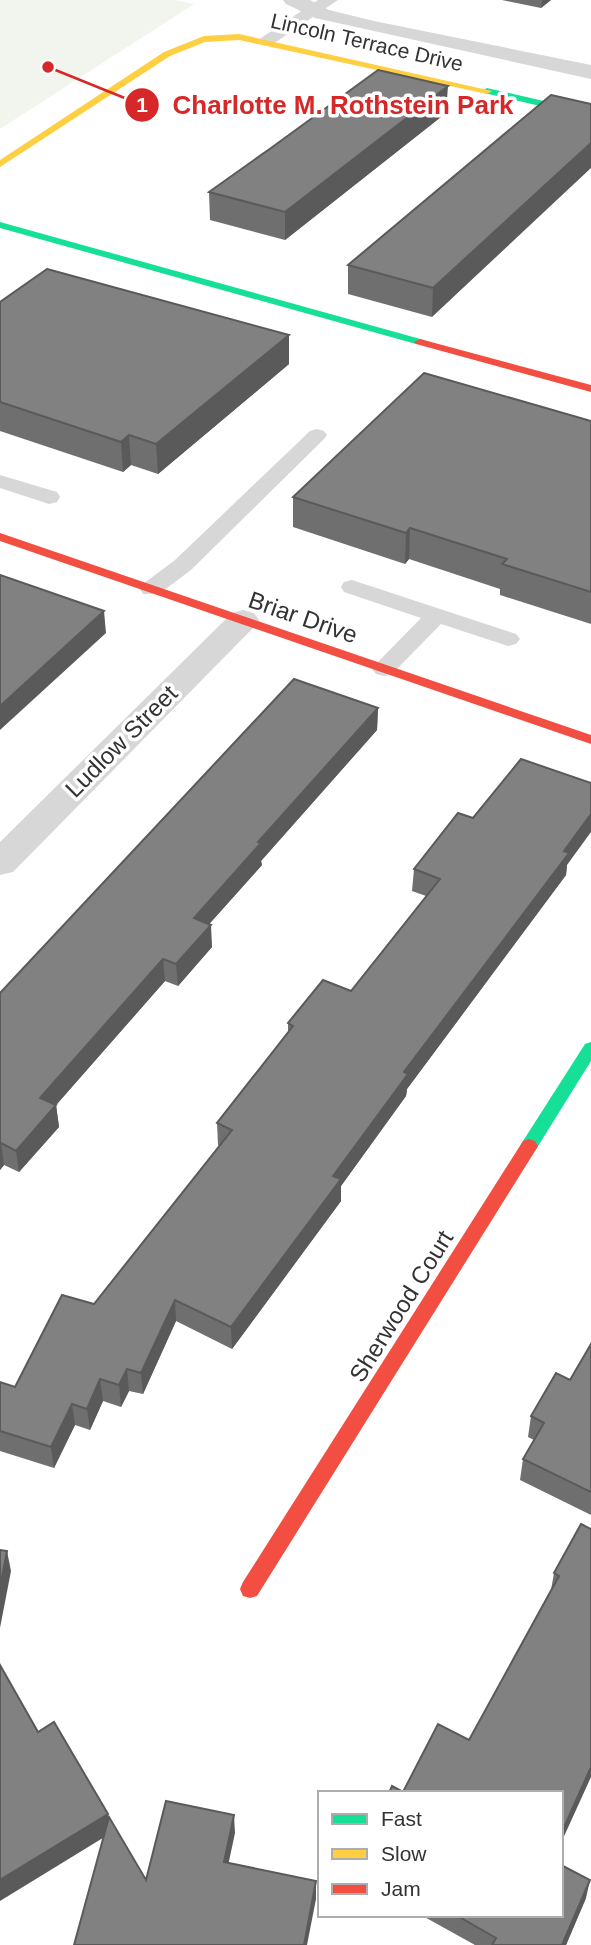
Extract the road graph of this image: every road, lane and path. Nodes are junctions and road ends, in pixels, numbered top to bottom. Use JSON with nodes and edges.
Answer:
{"nodes":[{"id":1,"x":311,"y":3,"type":"edge"},
{"id":2,"x":267,"y":41,"type":"junction"},
{"id":3,"x":591,"y":72,"type":"edge"},
{"id":4,"x":591,"y":115,"type":"edge"},
{"id":5,"x":0,"y":164,"type":"edge"},
{"id":6,"x":0,"y":225,"type":"edge"},
{"id":7,"x":591,"y":389,"type":"edge"},
{"id":8,"x":317,"y":435,"type":"dead end"},
{"id":9,"x":0,"y":481,"type":"edge"},
{"id":10,"x":49,"y":497,"type":"dead end"},
{"id":11,"x":0,"y":537,"type":"edge"},
{"id":12,"x":352,"y":587,"type":"dead end"},
{"id":13,"x":152,"y":589,"type":"junction"},
{"id":14,"x":437,"y":615,"type":"junction"},
{"id":15,"x":243,"y":620,"type":"junction"},
{"id":16,"x":508,"y":639,"type":"dead end"},
{"id":17,"x":384,"y":669,"type":"junction"},
{"id":18,"x":591,"y":740,"type":"edge"},
{"id":19,"x":0,"y":863,"type":"edge"},
{"id":20,"x":591,"y":1048,"type":"edge"},
{"id":21,"x":250,"y":1589,"type":"dead end"}],
"edges":[{"from":1,"to":2,"type":"lane"},
{"from":1,"to":3,"type":"street"},
{"from":2,"to":4,"type":"street","name":"Lincoln Terrace Drive"},
{"from":2,"to":5,"type":"street","name":"Lincoln Terrace Drive"},
{"from":6,"to":7,"type":"street"},
{"from":8,"to":13,"type":"lane"},
{"from":9,"to":10,"type":"lane"},
{"from":11,"to":13,"type":"street","name":"Briar Drive"},
{"from":12,"to":14,"type":"lane"},
{"from":13,"to":15,"type":"street","name":"Briar Drive"},
{"from":14,"to":16,"type":"lane"},
{"from":14,"to":17,"type":"lane"},
{"from":15,"to":17,"type":"street","name":"Briar Drive"},
{"from":15,"to":19,"type":"street","name":"Ludlow Street"},
{"from":17,"to":18,"type":"street","name":"Briar Drive"},
{"from":20,"to":21,"type":"street","name":"Sherwood Court"}]}
